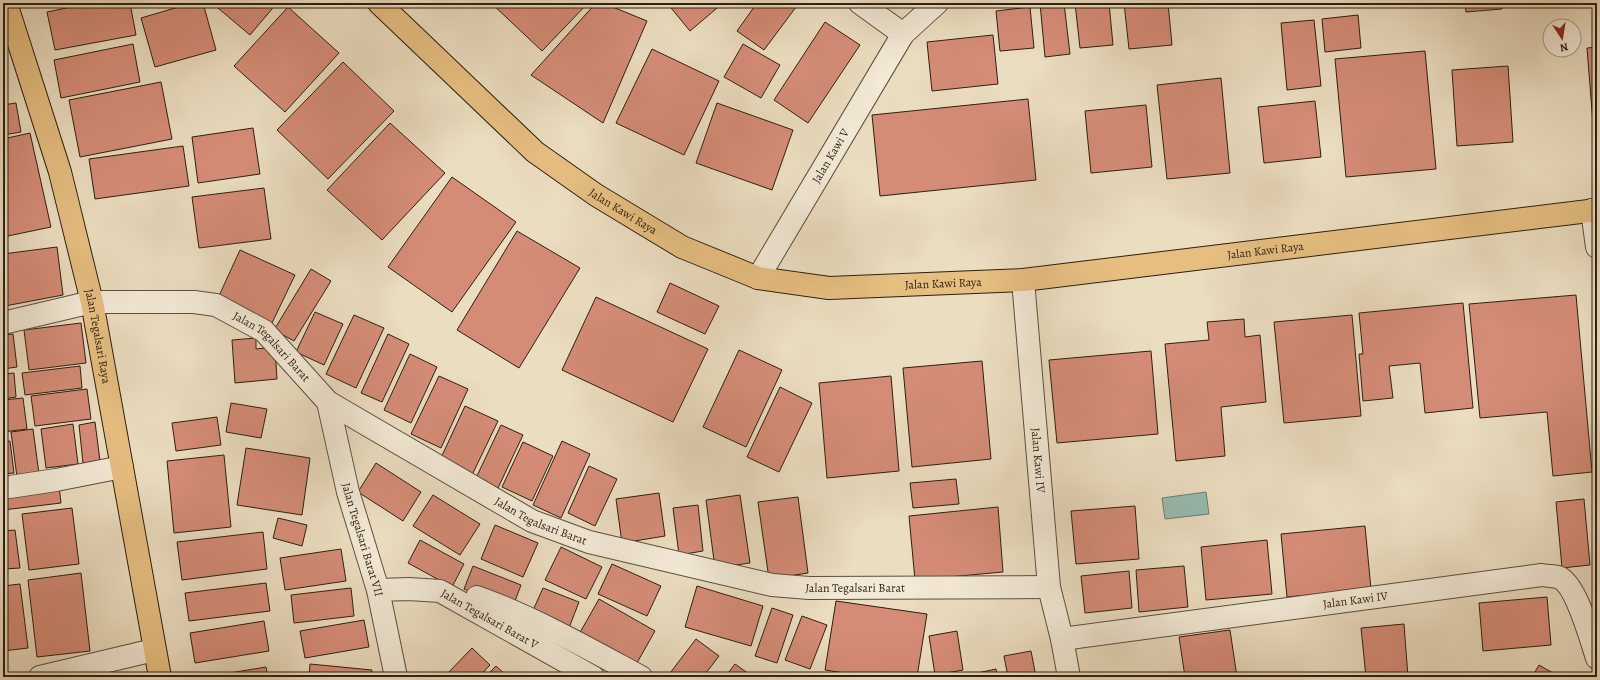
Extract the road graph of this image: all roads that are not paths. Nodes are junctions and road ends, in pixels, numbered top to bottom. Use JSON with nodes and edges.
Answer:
{"nodes":[{"id":1,"x":6,"y":3,"type":"edge"},
{"id":2,"x":379,"y":3,"type":"edge"},
{"id":3,"x":860,"y":3,"type":"edge"},
{"id":4,"x":937,"y":3,"type":"edge"},
{"id":5,"x":903,"y":34,"type":"junction"},
{"id":6,"x":1594,"y":210,"type":"edge"},
{"id":7,"x":1597,"y":247,"type":"edge"},
{"id":8,"x":758,"y":278,"type":"junction"},
{"id":9,"x":1023,"y":280,"type":"junction"},
{"id":10,"x":92,"y":302,"type":"junction"},
{"id":11,"x":3,"y":323,"type":"edge"},
{"id":12,"x":328,"y":402,"type":"junction"},
{"id":13,"x":122,"y":467,"type":"junction"},
{"id":14,"x":3,"y":488,"type":"edge"},
{"id":15,"x":1049,"y":587,"type":"junction"},
{"id":16,"x":378,"y":590,"type":"junction"},
{"id":17,"x":440,"y":591,"type":"junction"},
{"id":18,"x":1062,"y":639,"type":"junction"},
{"id":19,"x":154,"y":650,"type":"junction"},
{"id":20,"x":1597,"y":658,"type":"edge"},
{"id":21,"x":40,"y":677,"type":"edge"},
{"id":22,"x":160,"y":677,"type":"edge"},
{"id":23,"x":396,"y":677,"type":"edge"},
{"id":24,"x":593,"y":677,"type":"edge"},
{"id":25,"x":641,"y":677,"type":"edge"},
{"id":26,"x":1069,"y":677,"type":"edge"}],
"edges":[{"from":1,"to":10,"type":"main road","name":"Jalan Tegalsari Raya"},
{"from":2,"to":8,"type":"main road","name":"Jalan Kawi Raya"},
{"from":3,"to":5,"type":"street"},
{"from":4,"to":5,"type":"street","name":"Jalan Kawi V"},
{"from":5,"to":8,"type":"street","name":"Jalan Kawi V"},
{"from":6,"to":7,"type":"street"},
{"from":6,"to":9,"type":"main road","name":"Jalan Kawi Raya"},
{"from":8,"to":9,"type":"main road","name":"Jalan Kawi Raya"},
{"from":9,"to":15,"type":"street","name":"Jalan Kawi IV"},
{"from":10,"to":11,"type":"street","name":"Jalan Tegalsari Barat"},
{"from":10,"to":12,"type":"street","name":"Jalan Tegalsari Barat"},
{"from":10,"to":13,"type":"main road","name":"Jalan Tegalsari Raya"},
{"from":12,"to":15,"type":"street","name":"Jalan Tegalsari Barat"},
{"from":12,"to":16,"type":"street","name":"Jalan Tegalsari Barat VII"},
{"from":13,"to":14,"type":"street"},
{"from":13,"to":19,"type":"main road","name":"Jalan Tegalsari Raya"},
{"from":15,"to":18,"type":"street","name":"Jalan Kawi IV"},
{"from":16,"to":17,"type":"street","name":"Jalan Tegalsari Barat V"},
{"from":16,"to":23,"type":"street","name":"Jalan Tegalsari Barat VII"},
{"from":17,"to":24,"type":"street","name":"Jalan Tegalsari Barat V"},
{"from":17,"to":25,"type":"street"},
{"from":18,"to":20,"type":"street","name":"Jalan Kawi IV"},
{"from":18,"to":26,"type":"street","name":"Jalan Kawi IV"},
{"from":19,"to":21,"type":"street"},
{"from":19,"to":22,"type":"main road","name":"Jalan Tegalsari Raya"}]}
